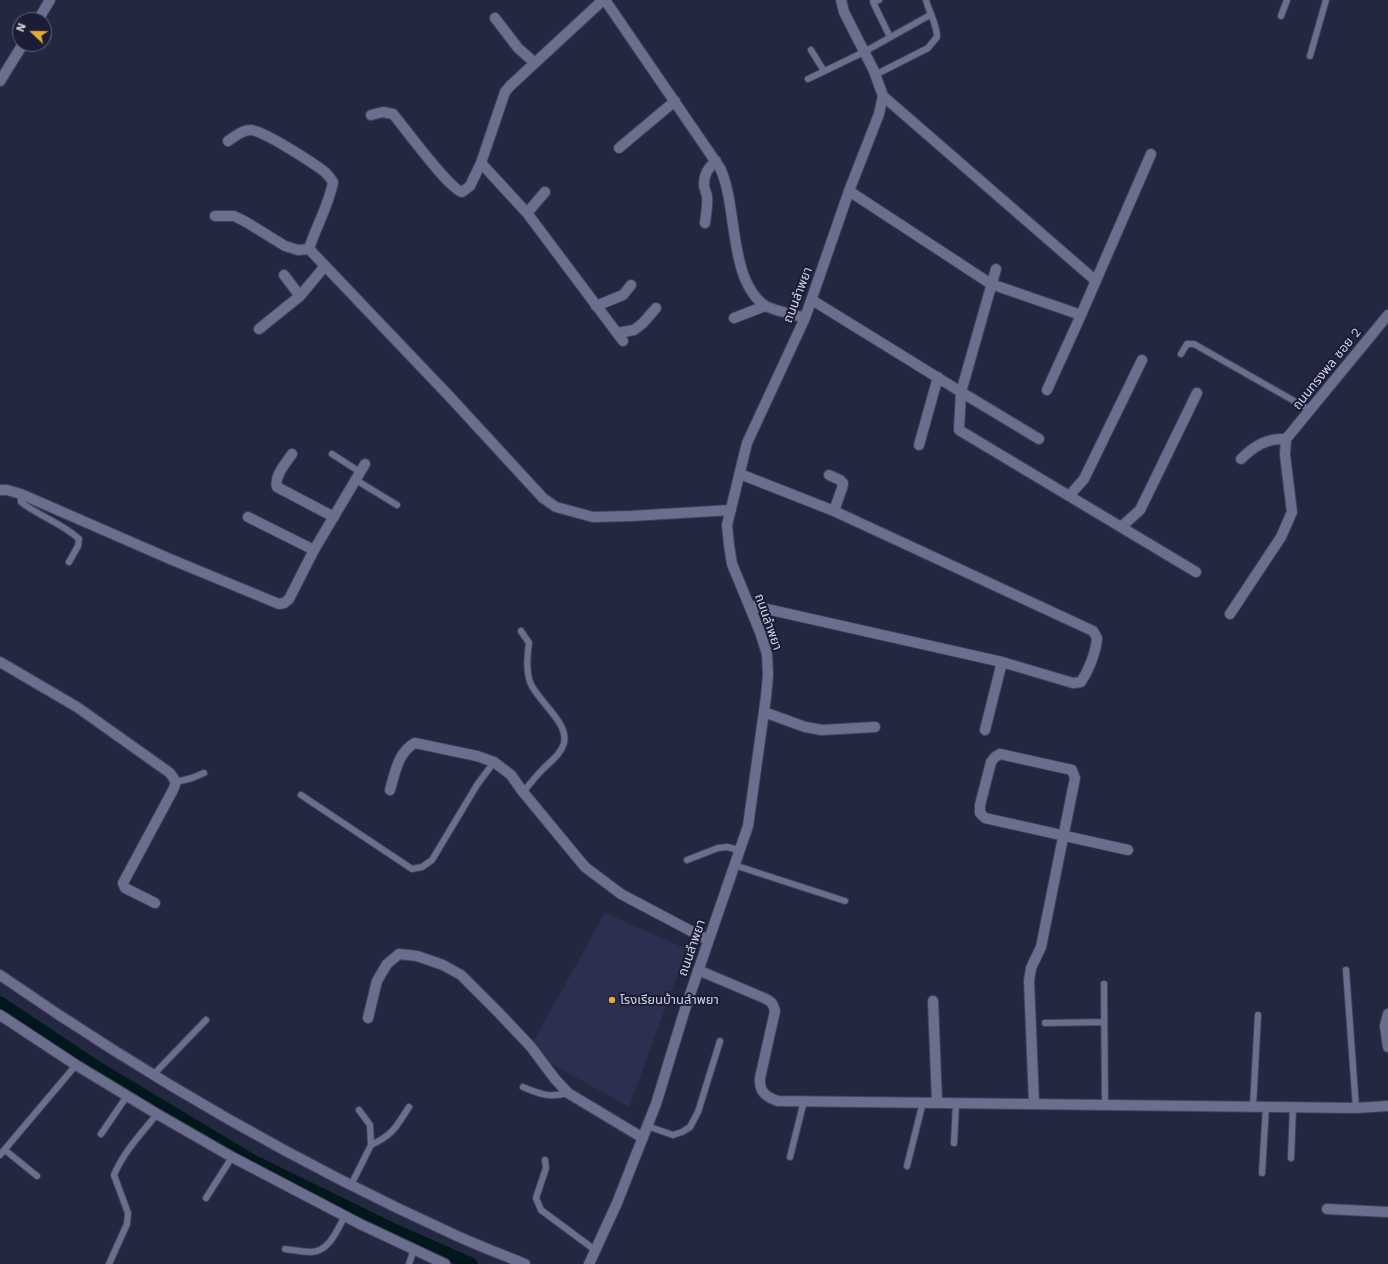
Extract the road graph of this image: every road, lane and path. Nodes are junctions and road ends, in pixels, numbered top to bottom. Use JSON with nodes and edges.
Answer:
{"nodes":[{"id":1,"x":50,"y":0,"type":"edge"},
{"id":2,"x":604,"y":0,"type":"edge"},
{"id":3,"x":841,"y":0,"type":"edge"},
{"id":4,"x":879,"y":0,"type":"edge"},
{"id":5,"x":926,"y":0,"type":"edge"},
{"id":6,"x":1287,"y":0,"type":"edge"},
{"id":7,"x":1326,"y":0,"type":"edge"},
{"id":8,"x":43,"y":12,"type":"edge"},
{"id":9,"x":930,"y":15,"type":"junction"},
{"id":10,"x":1281,"y":16,"type":"dead end"},
{"id":11,"x":495,"y":18,"type":"dead end"},
{"id":12,"x":890,"y":37,"type":"junction"},
{"id":13,"x":811,"y":50,"type":"dead end"},
{"id":14,"x":18,"y":52,"type":"edge"},
{"id":15,"x":864,"y":52,"type":"junction"},
{"id":16,"x":1310,"y":56,"type":"dead end"},
{"id":17,"x":535,"y":62,"type":"junction"},
{"id":18,"x":824,"y":71,"type":"junction"},
{"id":19,"x":875,"y":75,"type":"junction"},
{"id":20,"x":808,"y":79,"type":"dead end"},
{"id":21,"x":0,"y":81,"type":"edge"},
{"id":22,"x":883,"y":96,"type":"junction"},
{"id":23,"x":675,"y":101,"type":"junction"},
{"id":24,"x":371,"y":115,"type":"dead end"},
{"id":25,"x":228,"y":141,"type":"dead end"},
{"id":26,"x":619,"y":148,"type":"dead end"},
{"id":27,"x":1151,"y":154,"type":"dead end"},
{"id":28,"x":716,"y":161,"type":"junction"},
{"id":29,"x":481,"y":163,"type":"junction"},
{"id":30,"x":545,"y":192,"type":"dead end"},
{"id":31,"x":849,"y":192,"type":"junction"},
{"id":32,"x":527,"y":214,"type":"junction"},
{"id":33,"x":215,"y":216,"type":"dead end"},
{"id":34,"x":705,"y":222,"type":"dead end"},
{"id":35,"x":309,"y":249,"type":"junction"},
{"id":36,"x":325,"y":266,"type":"junction"},
{"id":37,"x":996,"y":269,"type":"dead end"},
{"id":38,"x":284,"y":275,"type":"dead end"},
{"id":39,"x":1096,"y":281,"type":"junction"},
{"id":40,"x":991,"y":284,"type":"junction"},
{"id":41,"x":631,"y":285,"type":"dead end"},
{"id":42,"x":300,"y":296,"type":"junction"},
{"id":43,"x":812,"y":300,"type":"junction"},
{"id":44,"x":596,"y":306,"type":"junction"},
{"id":45,"x":765,"y":306,"type":"junction"},
{"id":46,"x":656,"y":308,"type":"dead end"},
{"id":47,"x":1081,"y":315,"type":"junction"},
{"id":48,"x":1388,"y":315,"type":"edge"},
{"id":49,"x":734,"y":318,"type":"dead end"},
{"id":50,"x":805,"y":318,"type":"junction"},
{"id":51,"x":259,"y":329,"type":"dead end"},
{"id":52,"x":1181,"y":354,"type":"dead end"},
{"id":53,"x":1142,"y":360,"type":"dead end"},
{"id":54,"x":938,"y":377,"type":"junction"},
{"id":55,"x":1047,"y":390,"type":"dead end"},
{"id":56,"x":961,"y":392,"type":"junction"},
{"id":57,"x":1197,"y":393,"type":"dead end"},
{"id":58,"x":1310,"y":410,"type":"junction"},
{"id":59,"x":1039,"y":439,"type":"dead end"},
{"id":60,"x":1286,"y":439,"type":"junction"},
{"id":61,"x":919,"y":445,"type":"dead end"},
{"id":62,"x":292,"y":454,"type":"dead end"},
{"id":63,"x":332,"y":454,"type":"dead end"},
{"id":64,"x":1241,"y":459,"type":"dead end"},
{"id":65,"x":360,"y":472,"type":"junction"},
{"id":66,"x":740,"y":474,"type":"junction"},
{"id":67,"x":829,"y":475,"type":"dead end"},
{"id":68,"x":0,"y":490,"type":"edge"},
{"id":69,"x":21,"y":494,"type":"junction"},
{"id":70,"x":1069,"y":496,"type":"junction"},
{"id":71,"x":397,"y":505,"type":"dead end"},
{"id":72,"x":731,"y":510,"type":"junction"},
{"id":73,"x":834,"y":511,"type":"junction"},
{"id":74,"x":248,"y":517,"type":"dead end"},
{"id":75,"x":334,"y":517,"type":"junction"},
{"id":76,"x":1121,"y":527,"type":"junction"},
{"id":77,"x":314,"y":550,"type":"junction"},
{"id":78,"x":69,"y":562,"type":"dead end"},
{"id":79,"x":1196,"y":572,"type":"dead end"},
{"id":80,"x":749,"y":605,"type":"junction"},
{"id":81,"x":1230,"y":614,"type":"dead end"},
{"id":82,"x":521,"y":631,"type":"dead end"},
{"id":83,"x":0,"y":662,"type":"edge"},
{"id":84,"x":1002,"y":662,"type":"junction"},
{"id":85,"x":764,"y":712,"type":"junction"},
{"id":86,"x":875,"y":727,"type":"dead end"},
{"id":87,"x":985,"y":730,"type":"dead end"},
{"id":88,"x":494,"y":762,"type":"junction"},
{"id":89,"x":204,"y":773,"type":"dead end"},
{"id":90,"x":176,"y":782,"type":"junction"},
{"id":91,"x":390,"y":790,"type":"dead end"},
{"id":92,"x":523,"y":792,"type":"junction"},
{"id":93,"x":300,"y":795,"type":"dead end"},
{"id":94,"x":1064,"y":836,"type":"junction"},
{"id":95,"x":739,"y":850,"type":"junction"},
{"id":96,"x":1128,"y":850,"type":"dead end"},
{"id":97,"x":687,"y":860,"type":"dead end"},
{"id":98,"x":734,"y":865,"type":"junction"},
{"id":99,"x":845,"y":901,"type":"dead end"},
{"id":100,"x":154,"y":903,"type":"dead end"},
{"id":101,"x":708,"y":940,"type":"junction"},
{"id":102,"x":698,"y":970,"type":"junction"},
{"id":103,"x":1346,"y":970,"type":"dead end"},
{"id":104,"x":0,"y":975,"type":"edge"},
{"id":105,"x":1104,"y":984,"type":"dead end"},
{"id":106,"x":933,"y":1001,"type":"dead end"},
{"id":107,"x":1388,"y":1014,"type":"edge"},
{"id":108,"x":0,"y":1015,"type":"edge"},
{"id":109,"x":1258,"y":1015,"type":"dead end"},
{"id":110,"x":368,"y":1018,"type":"dead end"},
{"id":111,"x":206,"y":1020,"type":"dead end"},
{"id":112,"x":1104,"y":1022,"type":"junction"},
{"id":113,"x":1045,"y":1023,"type":"dead end"},
{"id":114,"x":720,"y":1041,"type":"dead end"},
{"id":115,"x":1388,"y":1047,"type":"edge"},
{"id":116,"x":76,"y":1064,"type":"junction"},
{"id":117,"x":153,"y":1075,"type":"junction"},
{"id":118,"x":523,"y":1086,"type":"dead end"},
{"id":119,"x":568,"y":1093,"type":"junction"},
{"id":120,"x":127,"y":1096,"type":"junction"},
{"id":121,"x":804,"y":1101,"type":"junction"},
{"id":122,"x":923,"y":1102,"type":"junction"},
{"id":123,"x":937,"y":1102,"type":"junction"},
{"id":124,"x":956,"y":1102,"type":"junction"},
{"id":125,"x":1034,"y":1103,"type":"junction"},
{"id":126,"x":1105,"y":1104,"type":"junction"},
{"id":127,"x":1253,"y":1106,"type":"junction"},
{"id":128,"x":1266,"y":1106,"type":"junction"},
{"id":129,"x":1388,"y":1106,"type":"edge"},
{"id":130,"x":409,"y":1107,"type":"dead end"},
{"id":131,"x":1293,"y":1107,"type":"junction"},
{"id":132,"x":1356,"y":1108,"type":"junction"},
{"id":133,"x":359,"y":1110,"type":"dead end"},
{"id":134,"x":158,"y":1114,"type":"junction"},
{"id":135,"x":648,"y":1126,"type":"junction"},
{"id":136,"x":101,"y":1134,"type":"dead end"},
{"id":137,"x":643,"y":1138,"type":"junction"},
{"id":138,"x":954,"y":1143,"type":"dead end"},
{"id":139,"x":371,"y":1145,"type":"junction"},
{"id":140,"x":5,"y":1150,"type":"junction"},
{"id":141,"x":0,"y":1155,"type":"edge"},
{"id":142,"x":232,"y":1157,"type":"junction"},
{"id":143,"x":790,"y":1157,"type":"dead end"},
{"id":144,"x":1291,"y":1158,"type":"dead end"},
{"id":145,"x":546,"y":1160,"type":"dead end"},
{"id":146,"x":906,"y":1166,"type":"dead end"},
{"id":147,"x":1262,"y":1173,"type":"dead end"},
{"id":148,"x":37,"y":1176,"type":"dead end"},
{"id":149,"x":351,"y":1185,"type":"junction"},
{"id":150,"x":206,"y":1198,"type":"dead end"},
{"id":151,"x":1327,"y":1209,"type":"dead end"},
{"id":152,"x":1388,"y":1212,"type":"edge"},
{"id":153,"x":345,"y":1216,"type":"junction"},
{"id":154,"x":285,"y":1249,"type":"dead end"},
{"id":155,"x":414,"y":1249,"type":"junction"},
{"id":156,"x":595,"y":1250,"type":"junction"},
{"id":157,"x":109,"y":1264,"type":"edge"},
{"id":158,"x":409,"y":1264,"type":"edge"},
{"id":159,"x":446,"y":1264,"type":"edge"},
{"id":160,"x":525,"y":1264,"type":"edge"},
{"id":161,"x":589,"y":1264,"type":"edge"}],
"edges":[{"from":1,"to":8,"type":"street"},
{"from":2,"to":17,"type":"street"},
{"from":2,"to":23,"type":"street"},
{"from":3,"to":15,"type":"street"},
{"from":4,"to":12,"type":"lane"},
{"from":5,"to":9,"type":"lane"},
{"from":6,"to":10,"type":"lane"},
{"from":7,"to":16,"type":"lane"},
{"from":9,"to":12,"type":"lane"},
{"from":9,"to":19,"type":"lane"},
{"from":11,"to":17,"type":"street"},
{"from":12,"to":15,"type":"lane"},
{"from":13,"to":18,"type":"lane"},
{"from":14,"to":21,"type":"street"},
{"from":15,"to":18,"type":"lane"},
{"from":15,"to":19,"type":"street"},
{"from":17,"to":29,"type":"street"},
{"from":18,"to":20,"type":"lane"},
{"from":19,"to":22,"type":"street"},
{"from":22,"to":31,"type":"street","name":"ถนนลำพยา"},
{"from":22,"to":39,"type":"street"},
{"from":23,"to":26,"type":"street"},
{"from":23,"to":28,"type":"street"},
{"from":24,"to":29,"type":"street"},
{"from":25,"to":35,"type":"street"},
{"from":27,"to":39,"type":"street"},
{"from":28,"to":34,"type":"street"},
{"from":28,"to":45,"type":"street"},
{"from":29,"to":32,"type":"street"},
{"from":30,"to":32,"type":"street"},
{"from":31,"to":40,"type":"street"},
{"from":31,"to":43,"type":"street","name":"ถนนลำพยา"},
{"from":32,"to":44,"type":"street"},
{"from":33,"to":35,"type":"street"},
{"from":35,"to":36,"type":"street"},
{"from":36,"to":42,"type":"street"},
{"from":36,"to":72,"type":"street"},
{"from":37,"to":40,"type":"street"},
{"from":38,"to":42,"type":"street"},
{"from":39,"to":47,"type":"street"},
{"from":40,"to":47,"type":"street"},
{"from":40,"to":56,"type":"street"},
{"from":41,"to":44,"type":"street"},
{"from":42,"to":51,"type":"street"},
{"from":43,"to":50,"type":"street","name":"ถนนลำพยา"},
{"from":43,"to":54,"type":"street"},
{"from":44,"to":46,"type":"street"},
{"from":45,"to":49,"type":"street"},
{"from":45,"to":50,"type":"street"},
{"from":47,"to":55,"type":"street"},
{"from":48,"to":58,"type":"street","name":"ถนนทรงพล ซอย 2"},
{"from":50,"to":66,"type":"street","name":"ถนนลำพยา"},
{"from":52,"to":58,"type":"lane"},
{"from":53,"to":70,"type":"street"},
{"from":54,"to":56,"type":"street"},
{"from":54,"to":61,"type":"street"},
{"from":56,"to":59,"type":"street"},
{"from":56,"to":70,"type":"street"},
{"from":57,"to":76,"type":"street"},
{"from":58,"to":60,"type":"street","name":"ถนนทรงพล ซอย 2"},
{"from":60,"to":64,"type":"street"},
{"from":60,"to":81,"type":"street"},
{"from":62,"to":75,"type":"street"},
{"from":63,"to":65,"type":"lane"},
{"from":65,"to":71,"type":"lane"},
{"from":65,"to":75,"type":"street"},
{"from":66,"to":72,"type":"street","name":"ถนนลำพยา"},
{"from":66,"to":73,"type":"street"},
{"from":67,"to":73,"type":"street"},
{"from":68,"to":69,"type":"street"},
{"from":69,"to":77,"type":"street"},
{"from":69,"to":78,"type":"lane"},
{"from":70,"to":76,"type":"street"},
{"from":72,"to":80,"type":"street","name":"ถนนลำพยา"},
{"from":73,"to":84,"type":"street"},
{"from":74,"to":77,"type":"street"},
{"from":75,"to":77,"type":"street"},
{"from":76,"to":79,"type":"street"},
{"from":80,"to":84,"type":"street"},
{"from":80,"to":85,"type":"street","name":"ถนนลำพยา"},
{"from":82,"to":92,"type":"lane"},
{"from":83,"to":90,"type":"street"},
{"from":84,"to":87,"type":"street"},
{"from":85,"to":86,"type":"street"},
{"from":85,"to":95,"type":"street","name":"ถนนลำพยา"},
{"from":88,"to":91,"type":"street"},
{"from":88,"to":92,"type":"street"},
{"from":88,"to":93,"type":"lane"},
{"from":89,"to":90,"type":"lane"},
{"from":90,"to":100,"type":"street"},
{"from":92,"to":101,"type":"street"},
{"from":94,"to":94,"type":"street"},
{"from":94,"to":96,"type":"street"},
{"from":94,"to":125,"type":"street"},
{"from":95,"to":97,"type":"lane"},
{"from":95,"to":98,"type":"street","name":"ถนนลำพยา"},
{"from":98,"to":99,"type":"lane"},
{"from":98,"to":101,"type":"street","name":"ถนนลำพยา"},
{"from":101,"to":102,"type":"street","name":"ถนนลำพยา"},
{"from":102,"to":121,"type":"street"},
{"from":102,"to":135,"type":"street","name":"ถนนลำพยา"},
{"from":103,"to":132,"type":"lane"},
{"from":104,"to":117,"type":"street"},
{"from":105,"to":112,"type":"lane"},
{"from":106,"to":123,"type":"street"},
{"from":107,"to":115,"type":"street"},
{"from":108,"to":116,"type":"street"},
{"from":109,"to":127,"type":"lane"},
{"from":110,"to":119,"type":"street"},
{"from":111,"to":117,"type":"lane"},
{"from":112,"to":113,"type":"lane"},
{"from":112,"to":126,"type":"lane"},
{"from":114,"to":135,"type":"lane"},
{"from":116,"to":120,"type":"street"},
{"from":116,"to":140,"type":"lane"},
{"from":117,"to":149,"type":"street"},
{"from":118,"to":119,"type":"lane"},
{"from":119,"to":137,"type":"street"},
{"from":120,"to":134,"type":"street"},
{"from":120,"to":136,"type":"lane"},
{"from":121,"to":122,"type":"street"},
{"from":121,"to":143,"type":"lane"},
{"from":122,"to":123,"type":"street"},
{"from":122,"to":146,"type":"lane"},
{"from":123,"to":124,"type":"street"},
{"from":124,"to":125,"type":"street"},
{"from":124,"to":138,"type":"lane"},
{"from":125,"to":126,"type":"street"},
{"from":126,"to":127,"type":"street"},
{"from":127,"to":128,"type":"street"},
{"from":128,"to":131,"type":"street"},
{"from":128,"to":147,"type":"lane"},
{"from":129,"to":132,"type":"street"},
{"from":130,"to":139,"type":"lane"},
{"from":131,"to":132,"type":"street"},
{"from":131,"to":144,"type":"lane"},
{"from":133,"to":139,"type":"lane"},
{"from":134,"to":142,"type":"street"},
{"from":134,"to":157,"type":"lane"},
{"from":135,"to":137,"type":"street","name":"ถนนลำพยา"},
{"from":137,"to":156,"type":"street","name":"ถนนลำพยา"},
{"from":139,"to":149,"type":"lane"},
{"from":140,"to":141,"type":"lane"},
{"from":140,"to":148,"type":"lane"},
{"from":142,"to":150,"type":"lane"},
{"from":142,"to":153,"type":"street"},
{"from":145,"to":156,"type":"lane"},
{"from":149,"to":160,"type":"street"},
{"from":151,"to":152,"type":"street"},
{"from":153,"to":154,"type":"lane"},
{"from":153,"to":155,"type":"street"},
{"from":155,"to":158,"type":"lane"},
{"from":155,"to":159,"type":"street"},
{"from":156,"to":161,"type":"street","name":"ถนนลำพยา"}]}
